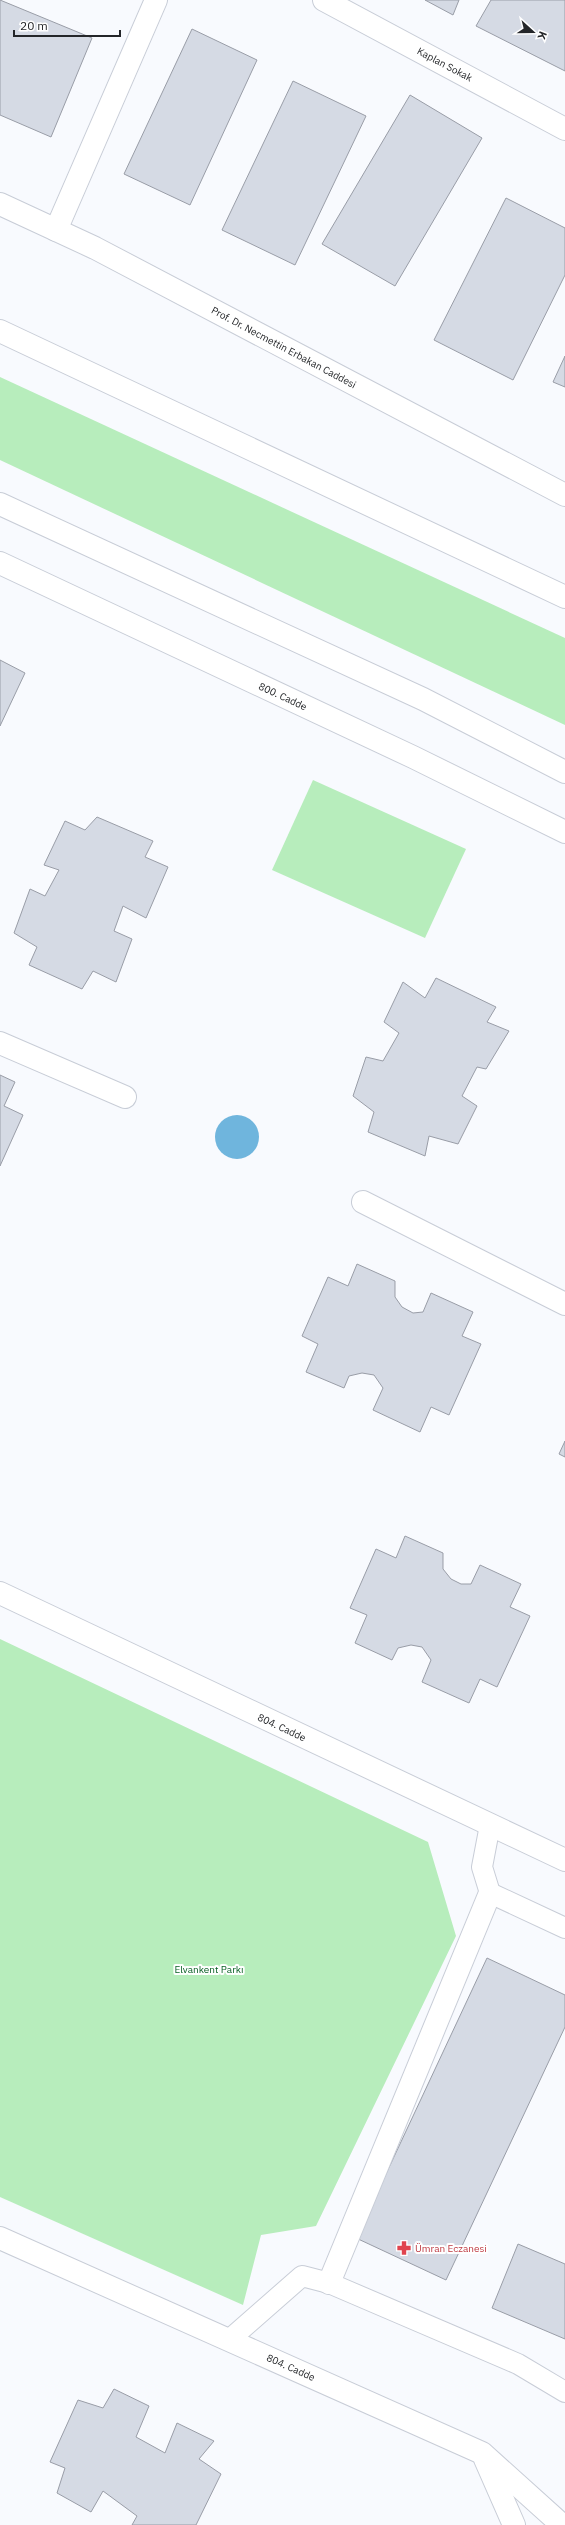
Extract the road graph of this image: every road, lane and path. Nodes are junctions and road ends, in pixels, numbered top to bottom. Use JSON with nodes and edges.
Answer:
{"nodes":[{"id":1,"x":156,"y":0,"type":"edge"},
{"id":2,"x":324,"y":0,"type":"edge"},
{"id":3,"x":565,"y":129,"type":"edge"},
{"id":4,"x":0,"y":204,"type":"edge"},
{"id":5,"x":56,"y":230,"type":"junction"},
{"id":6,"x":0,"y":331,"type":"edge"},
{"id":7,"x":565,"y":495,"type":"edge"},
{"id":8,"x":0,"y":504,"type":"edge"},
{"id":9,"x":0,"y":563,"type":"edge"},
{"id":10,"x":565,"y":596,"type":"edge"},
{"id":11,"x":565,"y":772,"type":"edge"},
{"id":12,"x":565,"y":832,"type":"edge"},
{"id":13,"x":0,"y":1043,"type":"edge"},
{"id":14,"x":125,"y":1097,"type":"dead end"},
{"id":15,"x":363,"y":1202,"type":"dead end"},
{"id":16,"x":565,"y":1304,"type":"edge"},
{"id":17,"x":0,"y":1593,"type":"edge"},
{"id":18,"x":490,"y":1825,"type":"junction"},
{"id":19,"x":565,"y":1860,"type":"edge"},
{"id":20,"x":490,"y":1893,"type":"junction"},
{"id":21,"x":565,"y":1928,"type":"edge"},
{"id":22,"x":0,"y":2238,"type":"edge"},
{"id":23,"x":329,"y":2282,"type":"junction"},
{"id":24,"x":229,"y":2340,"type":"junction"},
{"id":25,"x":565,"y":2392,"type":"edge"},
{"id":26,"x":482,"y":2452,"type":"junction"},
{"id":27,"x":514,"y":2525,"type":"edge"},
{"id":28,"x":562,"y":2525,"type":"edge"}],
"edges":[{"from":1,"to":5,"type":"street"},
{"from":2,"to":3,"type":"street","name":"Kaplan Sokak"},
{"from":4,"to":5,"type":"street","name":"Prof. Dr. Necmettin Erbakan Caddesi"},
{"from":5,"to":7,"type":"street","name":"Prof. Dr. Necmettin Erbakan Caddesi"},
{"from":6,"to":10,"type":"street"},
{"from":8,"to":11,"type":"street"},
{"from":9,"to":12,"type":"street","name":"800. Cadde"},
{"from":13,"to":14,"type":"street"},
{"from":15,"to":16,"type":"street"},
{"from":17,"to":18,"type":"street","name":"804. Cadde"},
{"from":18,"to":19,"type":"street","name":"804. Cadde"},
{"from":18,"to":20,"type":"lane"},
{"from":20,"to":21,"type":"lane"},
{"from":20,"to":23,"type":"street"},
{"from":22,"to":24,"type":"street","name":"804. Cadde"},
{"from":23,"to":24,"type":"lane"},
{"from":23,"to":25,"type":"lane"},
{"from":24,"to":26,"type":"street","name":"804. Cadde"},
{"from":26,"to":27,"type":"street"},
{"from":26,"to":28,"type":"street","name":"804. Cadde"}]}
